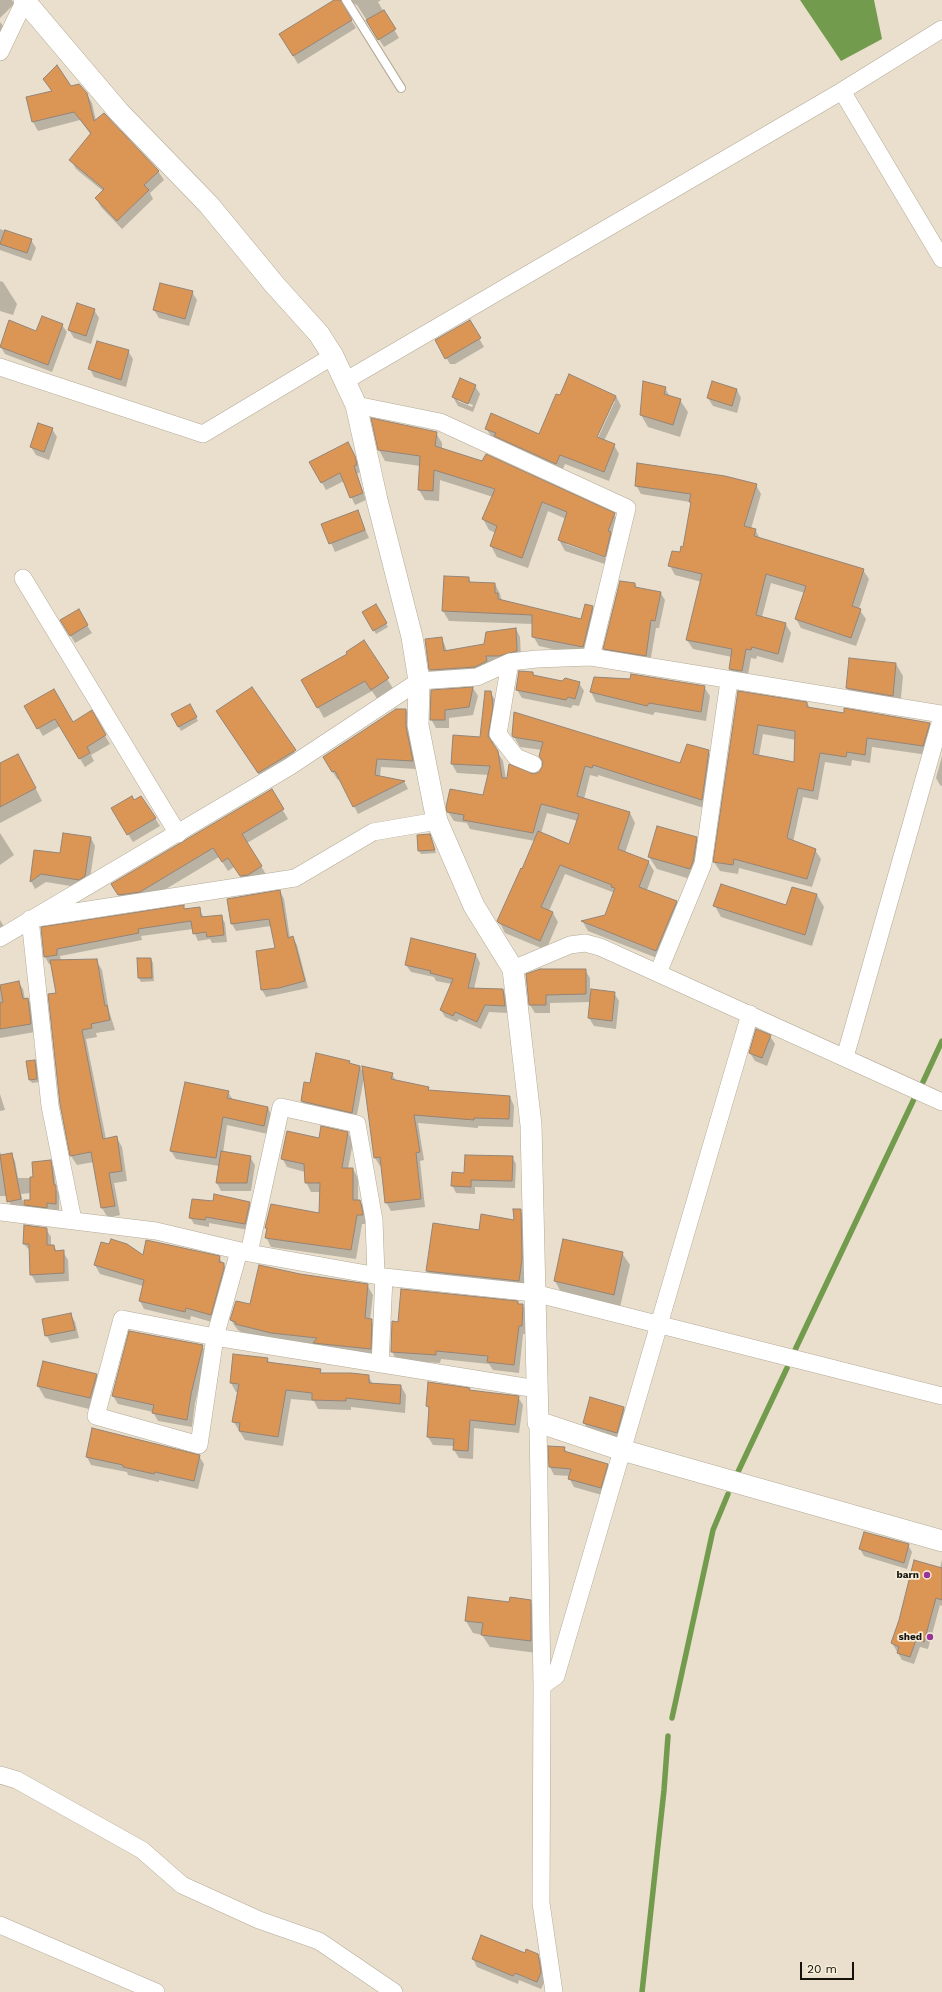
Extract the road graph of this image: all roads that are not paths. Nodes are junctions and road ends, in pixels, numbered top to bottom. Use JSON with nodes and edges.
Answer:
{"nodes":[{"id":1,"x":24,"y":0,"type":"edge"},
{"id":2,"x":346,"y":0,"type":"edge"},
{"id":3,"x":942,"y":29,"type":"edge"},
{"id":4,"x":0,"y":52,"type":"edge"},
{"id":5,"x":401,"y":88,"type":"dead end"},
{"id":6,"x":842,"y":90,"type":"junction"},
{"id":7,"x":942,"y":259,"type":"edge"},
{"id":8,"x":333,"y":356,"type":"junction"},
{"id":9,"x":0,"y":367,"type":"edge"},
{"id":10,"x":345,"y":381,"type":"junction"},
{"id":11,"x":356,"y":405,"type":"junction"},
{"id":12,"x":23,"y":578,"type":"dead end"},
{"id":13,"x":591,"y":657,"type":"junction"},
{"id":14,"x":510,"y":662,"type":"junction"},
{"id":15,"x":419,"y":680,"type":"junction"},
{"id":16,"x":729,"y":681,"type":"junction"},
{"id":17,"x":942,"y":715,"type":"edge"},
{"id":18,"x":533,"y":764,"type":"dead end"},
{"id":19,"x":437,"y":820,"type":"junction"},
{"id":20,"x":178,"y":834,"type":"junction"},
{"id":21,"x":30,"y":919,"type":"junction"},
{"id":22,"x":0,"y":938,"type":"edge"},
{"id":23,"x":513,"y":969,"type":"junction"},
{"id":24,"x":658,"y":972,"type":"junction"},
{"id":25,"x":750,"y":1014,"type":"junction"},
{"id":26,"x":845,"y":1057,"type":"junction"},
{"id":27,"x":942,"y":1102,"type":"edge"},
{"id":28,"x":0,"y":1212,"type":"edge"},
{"id":29,"x":73,"y":1220,"type":"junction"},
{"id":30,"x":244,"y":1252,"type":"junction"},
{"id":31,"x":380,"y":1276,"type":"junction"},
{"id":32,"x":534,"y":1294,"type":"junction"},
{"id":33,"x":657,"y":1325,"type":"junction"},
{"id":34,"x":215,"y":1337,"type":"junction"},
{"id":35,"x":380,"y":1364,"type":"junction"},
{"id":36,"x":537,"y":1389,"type":"junction"},
{"id":37,"x":942,"y":1396,"type":"edge"},
{"id":38,"x":538,"y":1422,"type":"junction"},
{"id":39,"x":622,"y":1450,"type":"junction"},
{"id":40,"x":942,"y":1541,"type":"edge"},
{"id":41,"x":542,"y":1686,"type":"junction"},
{"id":42,"x":0,"y":1775,"type":"edge"},
{"id":43,"x":0,"y":1925,"type":"edge"},
{"id":44,"x":156,"y":1992,"type":"edge"},
{"id":45,"x":394,"y":1992,"type":"edge"},
{"id":46,"x":554,"y":1992,"type":"edge"}],
"edges":[{"from":1,"to":4,"type":"street"},
{"from":1,"to":8,"type":"street"},
{"from":2,"to":5,"type":"lane"},
{"from":3,"to":6,"type":"street"},
{"from":6,"to":7,"type":"street"},
{"from":6,"to":10,"type":"street"},
{"from":8,"to":9,"type":"street"},
{"from":8,"to":10,"type":"street"},
{"from":10,"to":11,"type":"street"},
{"from":11,"to":13,"type":"street"},
{"from":11,"to":15,"type":"street"},
{"from":12,"to":20,"type":"street"},
{"from":13,"to":14,"type":"street"},
{"from":13,"to":16,"type":"street"},
{"from":14,"to":15,"type":"street"},
{"from":14,"to":18,"type":"street"},
{"from":15,"to":19,"type":"street"},
{"from":15,"to":20,"type":"street"},
{"from":16,"to":17,"type":"street"},
{"from":16,"to":24,"type":"street"},
{"from":17,"to":26,"type":"street"},
{"from":19,"to":21,"type":"street"},
{"from":19,"to":23,"type":"street"},
{"from":20,"to":21,"type":"street"},
{"from":21,"to":22,"type":"street"},
{"from":21,"to":29,"type":"street"},
{"from":23,"to":24,"type":"street"},
{"from":23,"to":32,"type":"street"},
{"from":24,"to":25,"type":"street"},
{"from":25,"to":26,"type":"street"},
{"from":25,"to":33,"type":"street"},
{"from":26,"to":27,"type":"street"},
{"from":28,"to":29,"type":"street"},
{"from":29,"to":30,"type":"street"},
{"from":30,"to":31,"type":"street"},
{"from":30,"to":31,"type":"street"},
{"from":30,"to":34,"type":"street"},
{"from":31,"to":32,"type":"street"},
{"from":31,"to":35,"type":"street"},
{"from":32,"to":33,"type":"street"},
{"from":32,"to":36,"type":"street"},
{"from":33,"to":37,"type":"street"},
{"from":33,"to":39,"type":"street"},
{"from":34,"to":34,"type":"street"},
{"from":34,"to":35,"type":"street"},
{"from":35,"to":36,"type":"street"},
{"from":36,"to":38,"type":"street"},
{"from":38,"to":39,"type":"street"},
{"from":38,"to":41,"type":"street"},
{"from":39,"to":40,"type":"street"},
{"from":39,"to":41,"type":"street"},
{"from":41,"to":46,"type":"street"},
{"from":42,"to":45,"type":"street"},
{"from":43,"to":44,"type":"street"}]}
